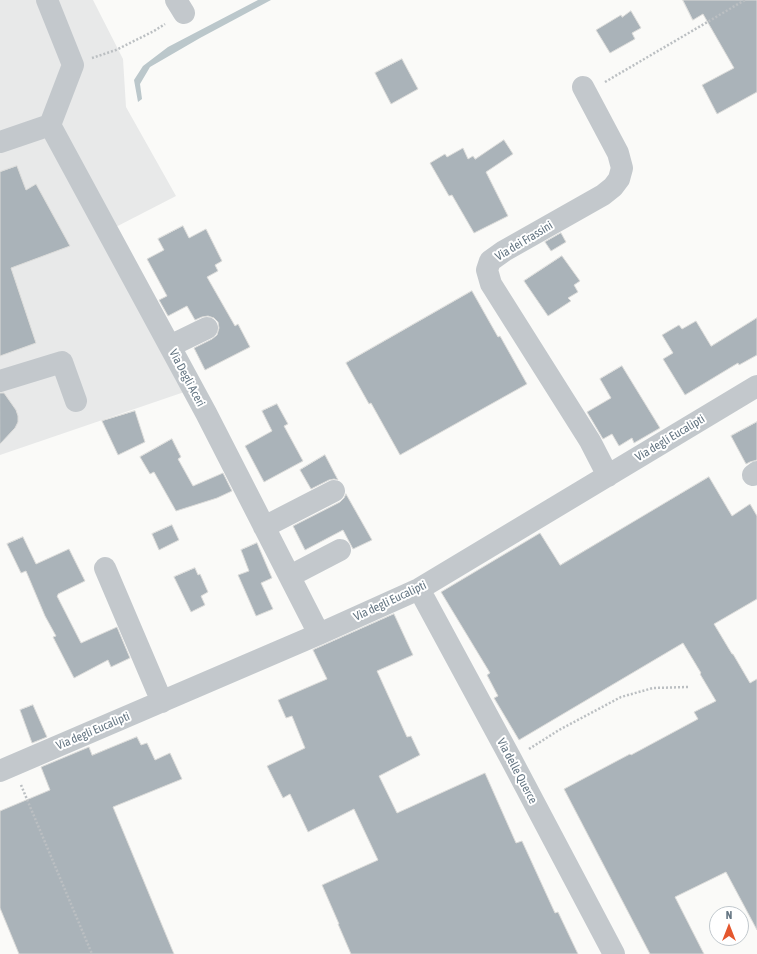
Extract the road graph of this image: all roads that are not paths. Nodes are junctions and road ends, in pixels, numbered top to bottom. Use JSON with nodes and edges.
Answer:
{"nodes":[{"id":1,"x":47,"y":0,"type":"edge"},
{"id":2,"x":585,"y":90,"type":"road end"},
{"id":3,"x":50,"y":125,"type":"junction"},
{"id":4,"x":0,"y":142,"type":"edge"},
{"id":5,"x":207,"y":328,"type":"dead end"},
{"id":6,"x":170,"y":346,"type":"junction"},
{"id":7,"x":0,"y":381,"type":"edge"},
{"id":8,"x":757,"y":386,"type":"edge"},
{"id":9,"x":76,"y":401,"type":"dead end"},
{"id":10,"x":608,"y":476,"type":"junction"},
{"id":11,"x":334,"y":491,"type":"dead end"},
{"id":12,"x":264,"y":527,"type":"junction"},
{"id":13,"x":340,"y":550,"type":"dead end"},
{"id":14,"x":105,"y":568,"type":"dead end"},
{"id":15,"x":290,"y":576,"type":"junction"},
{"id":16,"x":419,"y":589,"type":"junction"},
{"id":17,"x":319,"y":634,"type":"junction"},
{"id":18,"x":162,"y":702,"type":"junction"},
{"id":19,"x":6,"y":768,"type":"edge"},
{"id":20,"x":614,"y":954,"type":"edge"}],
"edges":[{"from":1,"to":3,"type":"street"},
{"from":2,"to":10,"type":"street","name":"Via dei Frassini"},
{"from":3,"to":4,"type":"street"},
{"from":3,"to":6,"type":"street","name":"Via Degli Aceri"},
{"from":5,"to":6,"type":"street"},
{"from":6,"to":12,"type":"street","name":"Via Degli Aceri"},
{"from":7,"to":9,"type":"street"},
{"from":8,"to":10,"type":"street","name":"Via degli Eucalipti"},
{"from":10,"to":16,"type":"street","name":"Via degli Eucalipti"},
{"from":11,"to":12,"type":"street"},
{"from":12,"to":15,"type":"street","name":"Via Degli Aceri"},
{"from":13,"to":15,"type":"street"},
{"from":14,"to":18,"type":"street"},
{"from":15,"to":17,"type":"street","name":"Via Degli Aceri"},
{"from":16,"to":17,"type":"street","name":"Via degli Eucalipti"},
{"from":16,"to":20,"type":"street","name":"Via delle Querce"},
{"from":17,"to":18,"type":"street","name":"Via degli Eucalipti"},
{"from":18,"to":19,"type":"street","name":"Via degli Eucalipti"}]}
